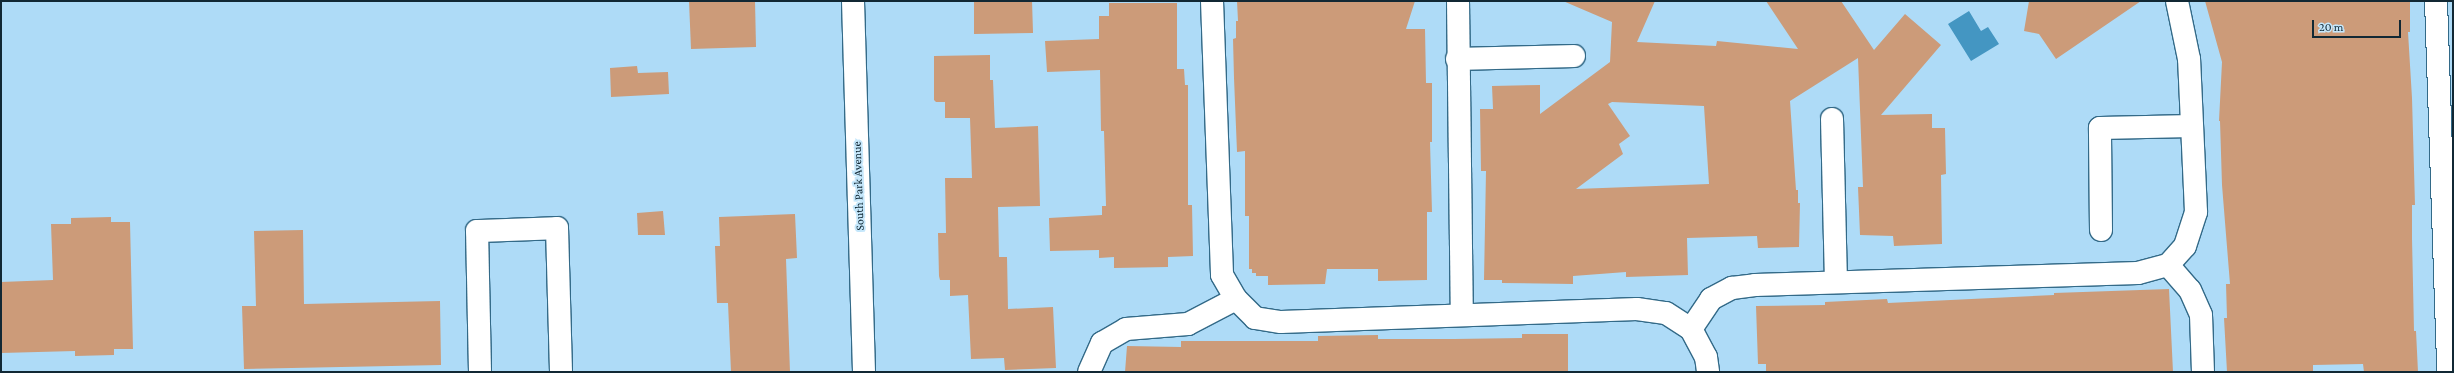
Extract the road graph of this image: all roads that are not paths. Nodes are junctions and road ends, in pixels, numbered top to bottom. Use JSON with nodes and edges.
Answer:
{"nodes":[{"id":1,"x":853,"y":1,"type":"edge"},
{"id":2,"x":1212,"y":1,"type":"edge"},
{"id":3,"x":1458,"y":1,"type":"edge"},
{"id":4,"x":2176,"y":1,"type":"edge"},
{"id":5,"x":2436,"y":1,"type":"edge"},
{"id":6,"x":1574,"y":56,"type":"dead end"},
{"id":7,"x":1457,"y":59,"type":"junction"},
{"id":8,"x":1832,"y":119,"type":"dead end"},
{"id":9,"x":2192,"y":126,"type":"junction"},
{"id":10,"x":2101,"y":230,"type":"dead end"},
{"id":11,"x":2168,"y":265,"type":"junction"},
{"id":12,"x":1836,"y":282,"type":"junction"},
{"id":13,"x":1236,"y":299,"type":"junction"},
{"id":14,"x":1462,"y":315,"type":"junction"},
{"id":15,"x":1691,"y":329,"type":"junction"},
{"id":16,"x":480,"y":372,"type":"edge"},
{"id":17,"x":561,"y":372,"type":"edge"},
{"id":18,"x":864,"y":372,"type":"edge"},
{"id":19,"x":1089,"y":372,"type":"edge"},
{"id":20,"x":1708,"y":372,"type":"edge"},
{"id":21,"x":2202,"y":372,"type":"edge"},
{"id":22,"x":2448,"y":372,"type":"edge"}],
"edges":[{"from":1,"to":18,"type":"street","name":"South Park Avenue"},
{"from":2,"to":13,"type":"street"},
{"from":3,"to":7,"type":"street"},
{"from":4,"to":9,"type":"street"},
{"from":5,"to":22,"type":"street"},
{"from":6,"to":7,"type":"street"},
{"from":7,"to":14,"type":"street"},
{"from":8,"to":12,"type":"street"},
{"from":9,"to":10,"type":"street"},
{"from":9,"to":11,"type":"street"},
{"from":11,"to":12,"type":"street"},
{"from":11,"to":21,"type":"street"},
{"from":12,"to":15,"type":"street"},
{"from":13,"to":14,"type":"street"},
{"from":13,"to":19,"type":"street"},
{"from":14,"to":15,"type":"street"},
{"from":15,"to":20,"type":"street"},
{"from":16,"to":17,"type":"street"}]}
